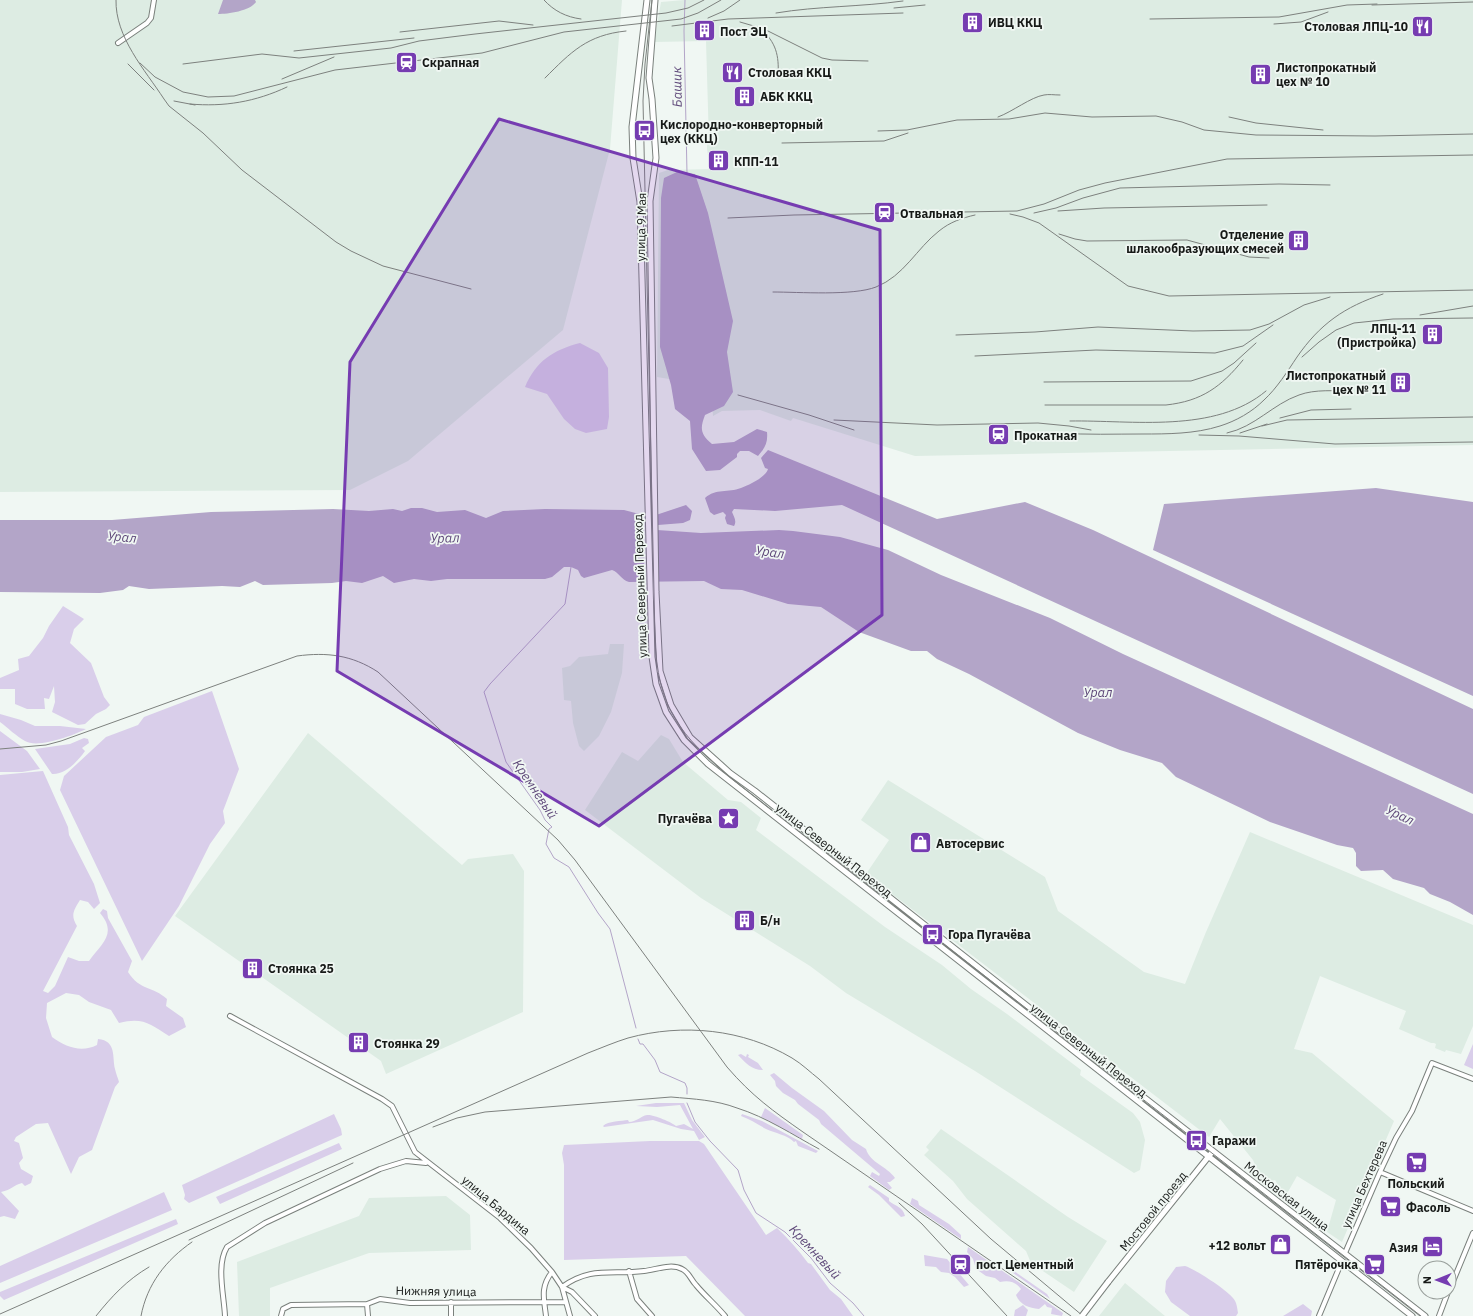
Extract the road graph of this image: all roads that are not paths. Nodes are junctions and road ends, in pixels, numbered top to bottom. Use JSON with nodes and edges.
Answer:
{"nodes":[{"id":1,"x":154,"y":0,"type":"edge"},
{"id":2,"x":647,"y":0,"type":"edge"},
{"id":3,"x":655,"y":0,"type":"edge"},
{"id":4,"x":118,"y":43,"type":"dead end"},
{"id":5,"x":647,"y":449,"type":"joint"},
{"id":6,"x":654,"y":456,"type":"joint"},
{"id":7,"x":651,"y":491,"type":"junction"},
{"id":8,"x":230,"y":1016,"type":"dead end"},
{"id":9,"x":1473,"y":1079,"type":"edge"},
{"id":10,"x":1213,"y":1151,"type":"junction"},
{"id":11,"x":1209,"y":1157,"type":"junction"},
{"id":12,"x":429,"y":1163,"type":"junction"},
{"id":13,"x":1380,"y":1172,"type":"junction"},
{"id":14,"x":1473,"y":1211,"type":"edge"},
{"id":15,"x":1473,"y":1233,"type":"edge"},
{"id":16,"x":1345,"y":1253,"type":"junction"},
{"id":17,"x":1342,"y":1261,"type":"junction"},
{"id":18,"x":629,"y":1271,"type":"junction"},
{"id":19,"x":552,"y":1272,"type":"junction"},
{"id":20,"x":1457,"y":1272,"type":"edge"},
{"id":21,"x":562,"y":1287,"type":"junction"},
{"id":22,"x":1445,"y":1300,"type":"edge"},
{"id":23,"x":451,"y":1302,"type":"junction"},
{"id":24,"x":543,"y":1302,"type":"junction"},
{"id":25,"x":566,"y":1302,"type":"junction"},
{"id":26,"x":367,"y":1304,"type":"junction"},
{"id":27,"x":225,"y":1316,"type":"edge"},
{"id":28,"x":281,"y":1316,"type":"edge"},
{"id":29,"x":368,"y":1316,"type":"edge"},
{"id":30,"x":451,"y":1316,"type":"edge"},
{"id":31,"x":546,"y":1316,"type":"edge"},
{"id":32,"x":570,"y":1316,"type":"edge"},
{"id":33,"x":595,"y":1316,"type":"edge"},
{"id":34,"x":652,"y":1316,"type":"edge"},
{"id":35,"x":725,"y":1316,"type":"edge"},
{"id":36,"x":1082,"y":1316,"type":"edge"},
{"id":37,"x":1319,"y":1316,"type":"edge"},
{"id":38,"x":1412,"y":1316,"type":"edge"},
{"id":39,"x":1425,"y":1316,"type":"edge"},
{"id":40,"x":1438,"y":1316,"type":"edge"}],
"edges":[{"from":1,"to":4,"type":"street"},
{"from":2,"to":5,"type":"main road","name":"улица 9 Мая"},
{"from":3,"to":6,"type":"main road","name":"улица 9 Мая"},
{"from":5,"to":7,"type":"main road","name":"улица Северный Переход"},
{"from":6,"to":7,"type":"main road","name":"улица Северный Переход"},
{"from":7,"to":10,"type":"main road","name":"улица Северный Переход"},
{"from":7,"to":11,"type":"main road","name":"улица Северный Переход"},
{"from":8,"to":12,"type":"street","name":"улица Бардина"},
{"from":9,"to":13,"type":"street","name":"улица Бехтерева"},
{"from":10,"to":11,"type":"main road","name":"Мостовой проезд"},
{"from":10,"to":16,"type":"main road","name":"Московская улица"},
{"from":11,"to":17,"type":"main road","name":"Московская улица"},
{"from":11,"to":36,"type":"main road","name":"Мостовой проезд","bridge":true},
{"from":12,"to":19,"type":"street","name":"улица Бардина"},
{"from":12,"to":27,"type":"street"},
{"from":13,"to":14,"type":"street"},
{"from":13,"to":16,"type":"street","name":"улица Бехтерева"},
{"from":15,"to":20,"type":"street"},
{"from":16,"to":17,"type":"main road","name":"улица Бехтерева"},
{"from":16,"to":39,"type":"main road","name":"Московская улица"},
{"from":17,"to":37,"type":"street","name":"улица Бехтерева"},
{"from":17,"to":38,"type":"main road","name":"Московская улица"},
{"from":18,"to":21,"type":"street"},
{"from":18,"to":34,"type":"street"},
{"from":18,"to":35,"type":"street"},
{"from":19,"to":21,"type":"street","name":"улица Бардина"},
{"from":19,"to":24,"type":"street"},
{"from":21,"to":25,"type":"street"},
{"from":21,"to":33,"type":"street","name":"улица Бардина"},
{"from":22,"to":40,"type":"street"},
{"from":23,"to":24,"type":"street","name":"Нижняя улица"},
{"from":23,"to":26,"type":"street","name":"Нижняя улица"},
{"from":23,"to":30,"type":"street"},
{"from":24,"to":25,"type":"street","name":"Нижняя улица"},
{"from":24,"to":31,"type":"street"},
{"from":25,"to":32,"type":"street"},
{"from":26,"to":28,"type":"street","name":"Нижняя улица"},
{"from":26,"to":29,"type":"street"}]}
